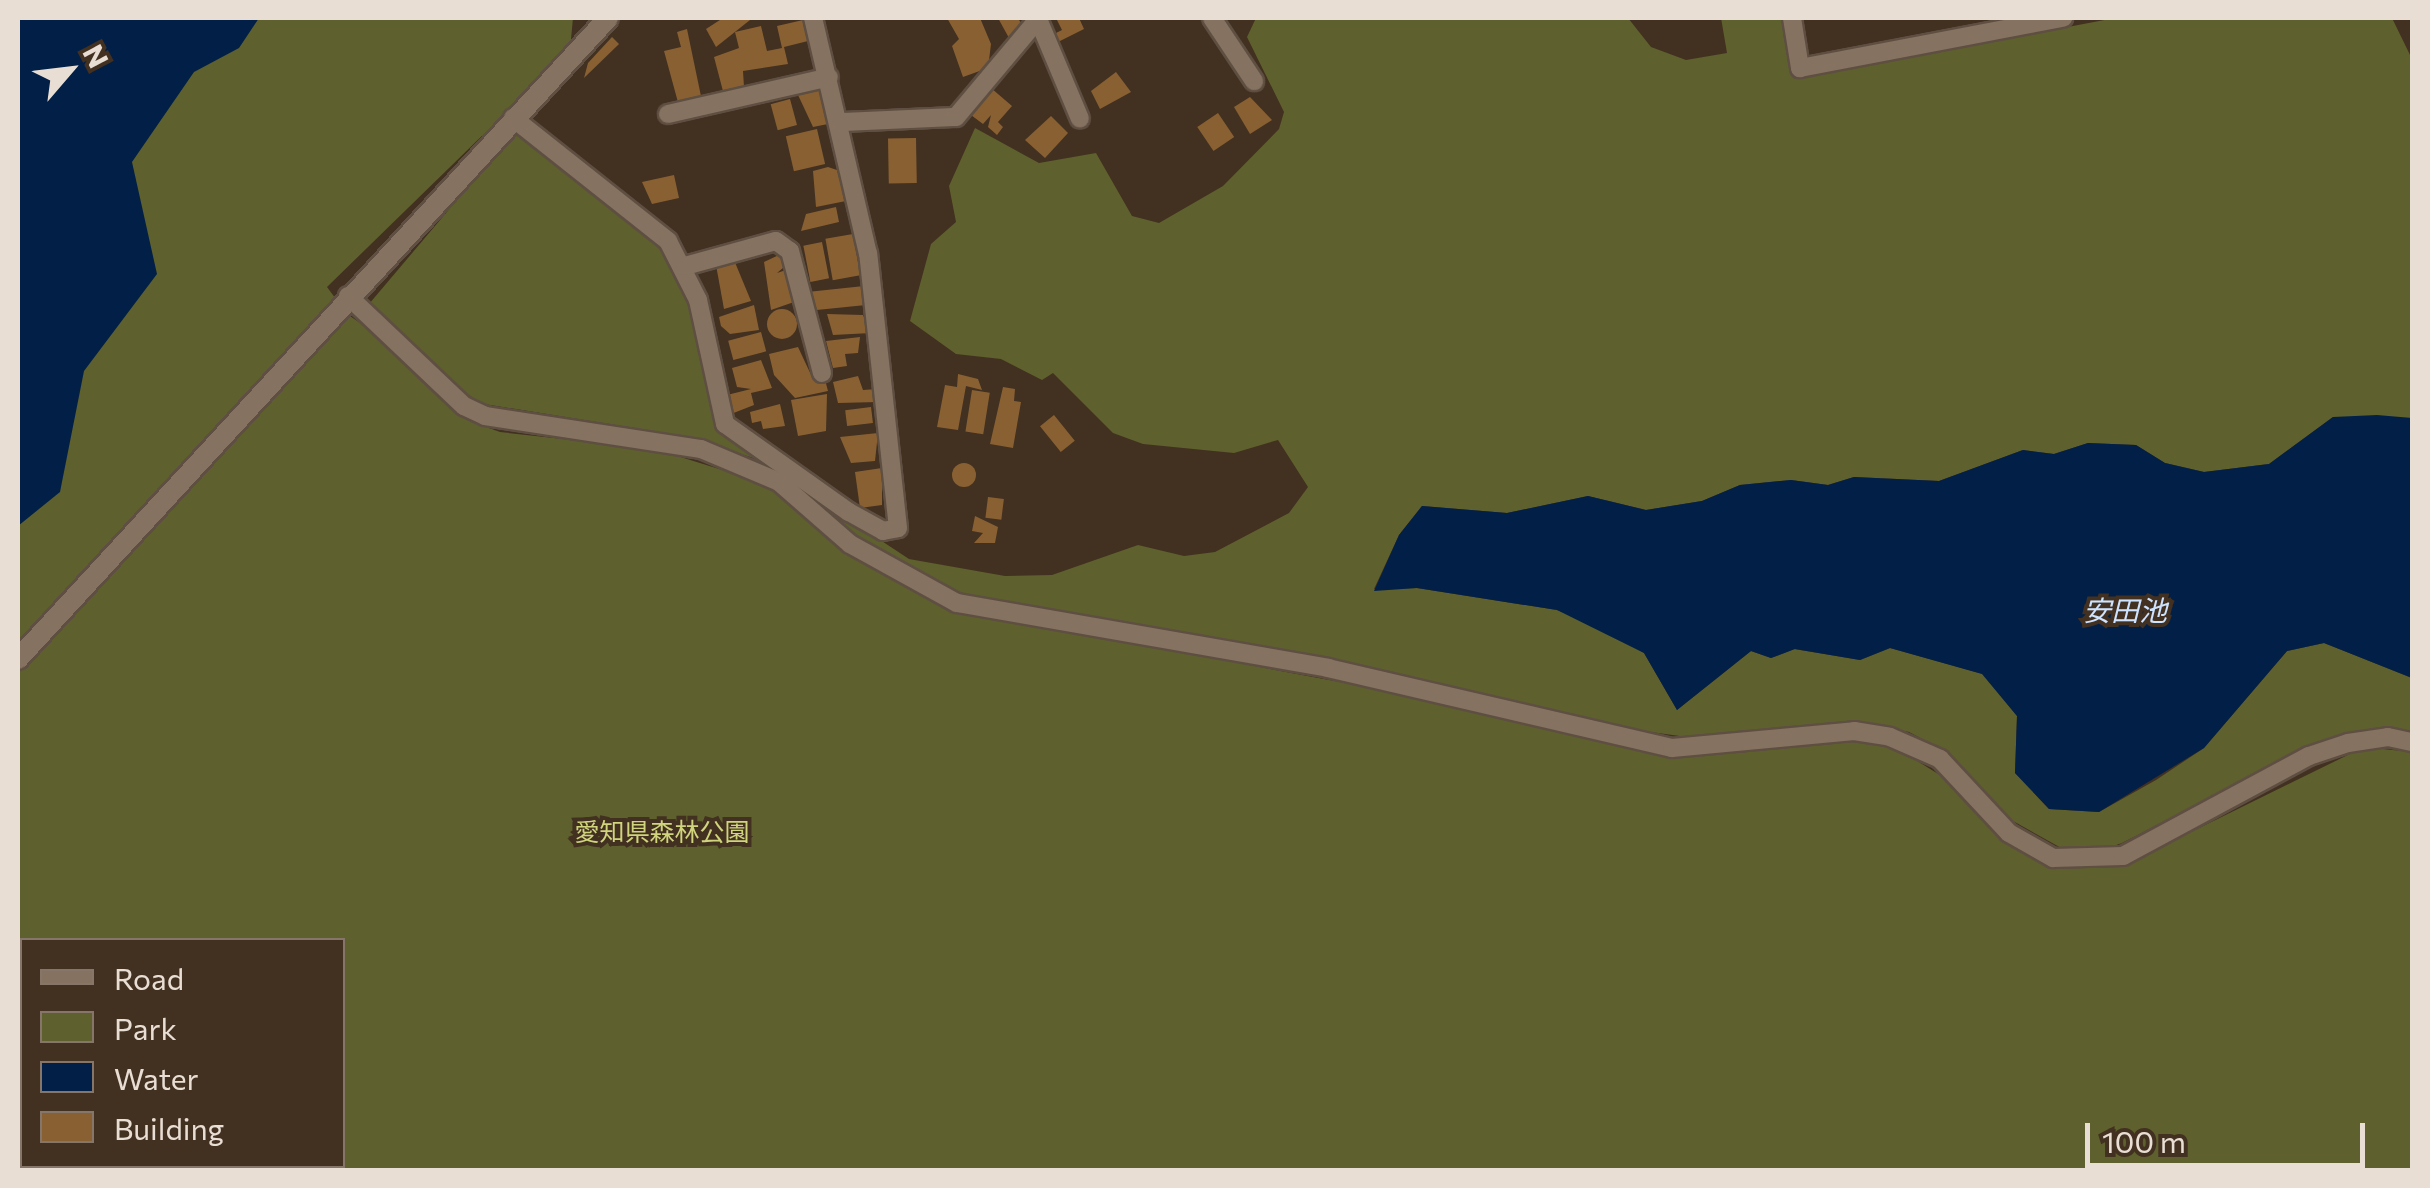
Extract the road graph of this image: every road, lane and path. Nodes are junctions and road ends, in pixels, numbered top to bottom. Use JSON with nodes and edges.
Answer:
{"nodes":[{"id":1,"x":608,"y":18,"type":"edge"},
{"id":2,"x":813,"y":18,"type":"edge"},
{"id":3,"x":1038,"y":18,"type":"edge"},
{"id":4,"x":1212,"y":18,"type":"edge"},
{"id":5,"x":1792,"y":18,"type":"edge"},
{"id":6,"x":2064,"y":18,"type":"edge"},
{"id":7,"x":829,"y":77,"type":"junction"},
{"id":8,"x":1254,"y":81,"type":"dead end"},
{"id":9,"x":668,"y":114,"type":"dead end"},
{"id":10,"x":513,"y":118,"type":"junction"},
{"id":11,"x":1080,"y":118,"type":"dead end"},
{"id":12,"x":841,"y":122,"type":"junction"},
{"id":13,"x":685,"y":266,"type":"junction"},
{"id":14,"x":348,"y":296,"type":"junction"},
{"id":15,"x":822,"y":373,"type":"dead end"},
{"id":16,"x":782,"y":477,"type":"junction"},
{"id":17,"x":18,"y":658,"type":"edge"},
{"id":18,"x":2412,"y":742,"type":"edge"}],
"edges":[{"from":1,"to":10,"type":"street"},
{"from":2,"to":7,"type":"street"},
{"from":3,"to":11,"type":"street"},
{"from":3,"to":12,"type":"street"},
{"from":4,"to":8,"type":"street"},
{"from":5,"to":6,"type":"street"},
{"from":7,"to":9,"type":"street"},
{"from":7,"to":12,"type":"street"},
{"from":10,"to":13,"type":"street"},
{"from":10,"to":14,"type":"street"},
{"from":12,"to":16,"type":"street"},
{"from":13,"to":15,"type":"street"},
{"from":13,"to":16,"type":"street"},
{"from":14,"to":16,"type":"street"},
{"from":14,"to":17,"type":"street"},
{"from":16,"to":18,"type":"street"}]}
